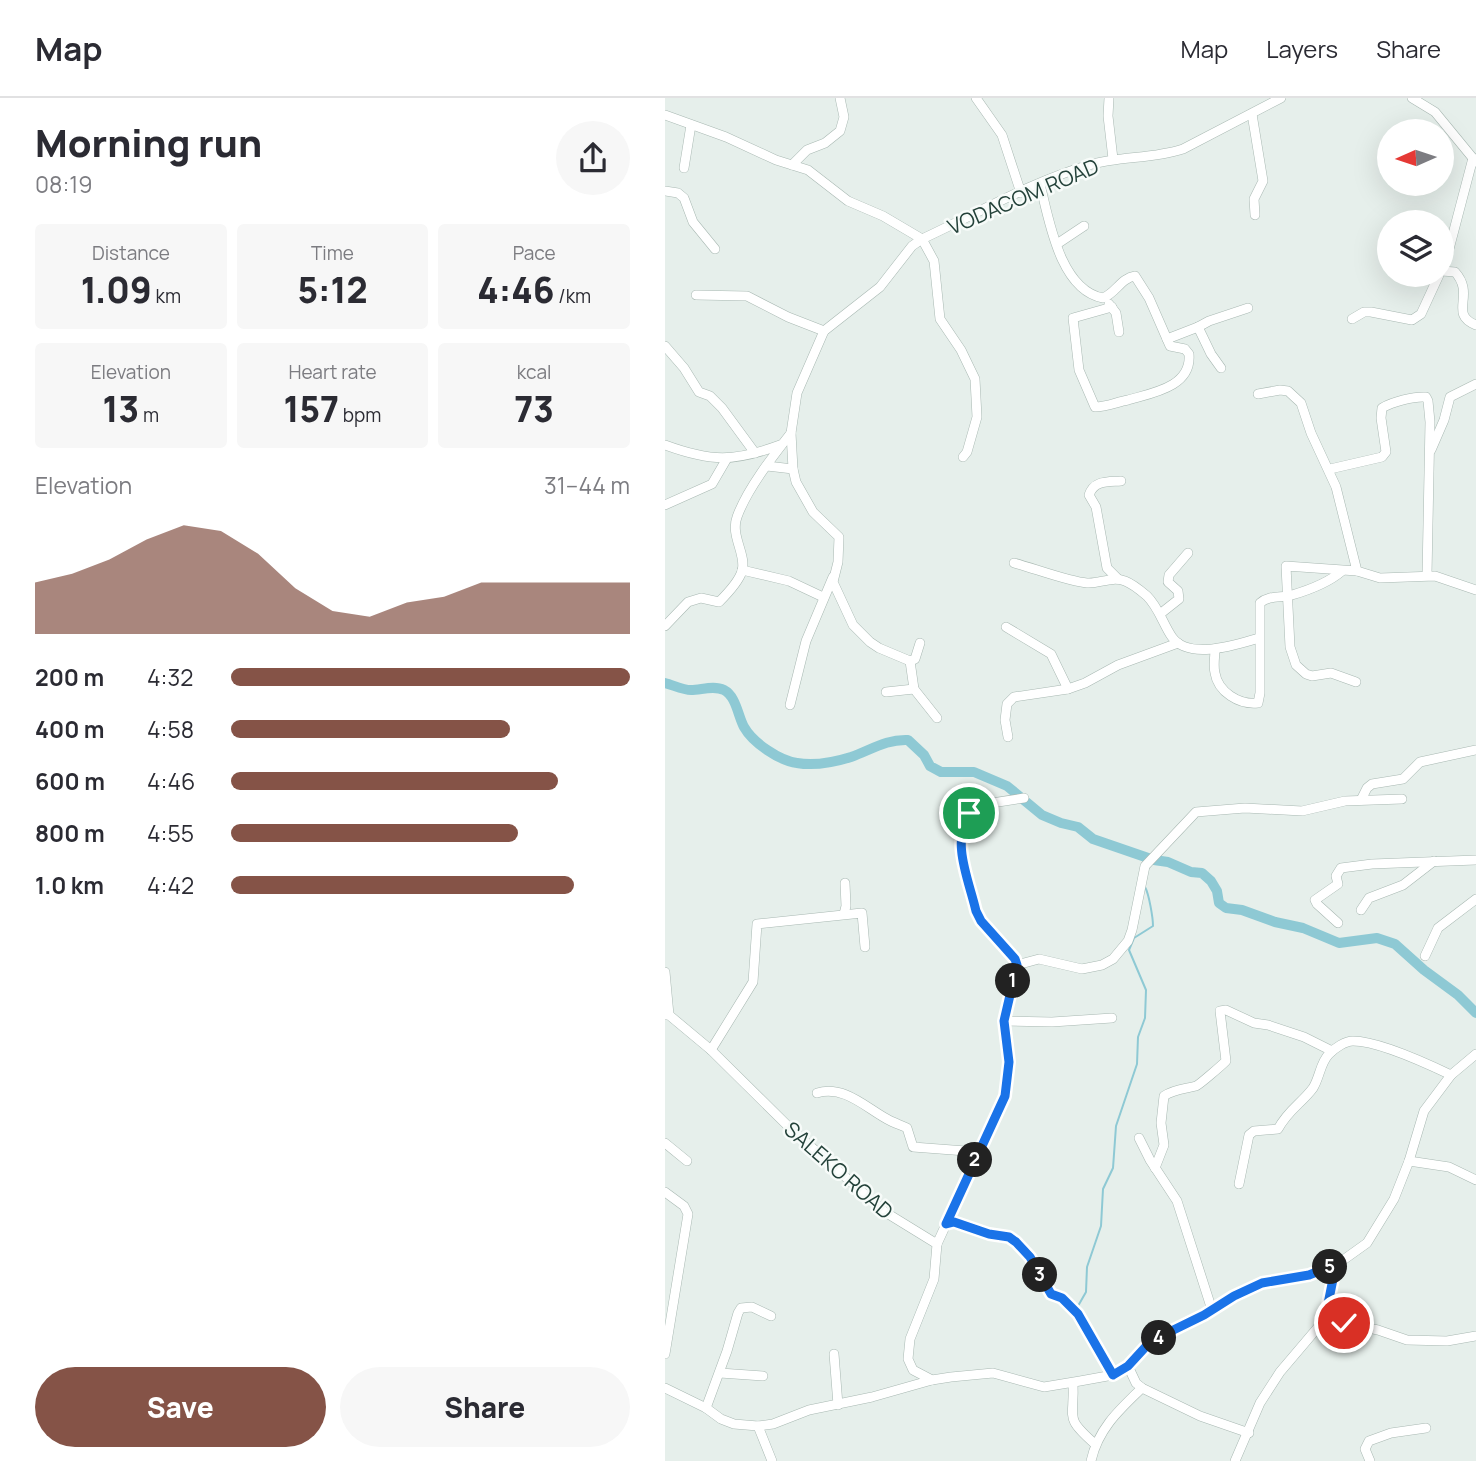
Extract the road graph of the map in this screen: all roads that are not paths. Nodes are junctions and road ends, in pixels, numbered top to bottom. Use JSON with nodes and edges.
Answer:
{"nodes":[{"id":1,"x":839,"y":98,"type":"edge"},
{"id":2,"x":977,"y":98,"type":"edge"},
{"id":3,"x":1109,"y":98,"type":"edge"},
{"id":4,"x":1281,"y":98,"type":"edge"},
{"id":5,"x":1412,"y":98,"type":"edge"},
{"id":6,"x":1427,"y":101,"type":"edge"},
{"id":7,"x":1252,"y":114,"type":"junction"},
{"id":8,"x":665,"y":116,"type":"edge"},
{"id":9,"x":691,"y":125,"type":"junction"},
{"id":10,"x":1113,"y":159,"type":"junction"},
{"id":11,"x":1474,"y":160,"type":"edge"},
{"id":12,"x":792,"y":165,"type":"junction"},
{"id":13,"x":684,"y":168,"type":"dead end"},
{"id":14,"x":1040,"y":184,"type":"junction"},
{"id":15,"x":665,"y":191,"type":"edge"},
{"id":16,"x":1021,"y":193,"type":"junction"},
{"id":17,"x":1255,"y":215,"type":"dead end"},
{"id":18,"x":1084,"y":226,"type":"dead end"},
{"id":19,"x":1454,"y":234,"type":"edge"},
{"id":20,"x":922,"y":239,"type":"junction"},
{"id":21,"x":1057,"y":244,"type":"junction"},
{"id":22,"x":715,"y":249,"type":"dead end"},
{"id":23,"x":1454,"y":272,"type":"edge"},
{"id":24,"x":1434,"y":287,"type":"edge"},
{"id":25,"x":696,"y":295,"type":"dead end"},
{"id":26,"x":1103,"y":298,"type":"junction"},
{"id":27,"x":1112,"y":307,"type":"junction"},
{"id":28,"x":1248,"y":308,"type":"dead end"},
{"id":29,"x":1352,"y":319,"type":"dead end"},
{"id":30,"x":1476,"y":325,"type":"edge"},
{"id":31,"x":1198,"y":327,"type":"junction"},
{"id":32,"x":824,"y":331,"type":"junction"},
{"id":33,"x":1119,"y":332,"type":"dead end"},
{"id":34,"x":1167,"y":339,"type":"junction"},
{"id":35,"x":665,"y":346,"type":"edge"},
{"id":36,"x":1221,"y":368,"type":"dead end"},
{"id":37,"x":1476,"y":384,"type":"edge"},
{"id":38,"x":1258,"y":394,"type":"dead end"},
{"id":39,"x":791,"y":433,"type":"junction"},
{"id":40,"x":665,"y":445,"type":"edge"},
{"id":41,"x":782,"y":445,"type":"junction"},
{"id":42,"x":1430,"y":451,"type":"junction"},
{"id":43,"x":755,"y":453,"type":"junction"},
{"id":44,"x":963,"y":457,"type":"dead end"},
{"id":45,"x":726,"y":460,"type":"junction"},
{"id":46,"x":767,"y":466,"type":"junction"},
{"id":47,"x":793,"y":469,"type":"junction"},
{"id":48,"x":1330,"y":469,"type":"junction"},
{"id":49,"x":1121,"y":481,"type":"dead end"},
{"id":50,"x":665,"y":505,"type":"edge"},
{"id":51,"x":1188,"y":553,"type":"dead end"},
{"id":52,"x":1014,"y":563,"type":"dead end"},
{"id":53,"x":742,"y":570,"type":"junction"},
{"id":54,"x":1342,"y":571,"type":"junction"},
{"id":55,"x":1357,"y":571,"type":"junction"},
{"id":56,"x":1427,"y":575,"type":"junction"},
{"id":57,"x":833,"y":578,"type":"junction"},
{"id":58,"x":1118,"y":579,"type":"junction"},
{"id":59,"x":1476,"y":590,"type":"edge"},
{"id":60,"x":1289,"y":596,"type":"junction"},
{"id":61,"x":823,"y":597,"type":"junction"},
{"id":62,"x":1160,"y":614,"type":"junction"},
{"id":63,"x":665,"y":626,"type":"edge"},
{"id":64,"x":1006,"y":627,"type":"dead end"},
{"id":65,"x":1259,"y":638,"type":"junction"},
{"id":66,"x":920,"y":643,"type":"dead end"},
{"id":67,"x":1178,"y":643,"type":"junction"},
{"id":68,"x":1215,"y":649,"type":"junction"},
{"id":69,"x":910,"y":661,"type":"junction"},
{"id":70,"x":1356,"y":682,"type":"dead end"},
{"id":71,"x":914,"y":690,"type":"junction"},
{"id":72,"x":1068,"y":690,"type":"junction"},
{"id":73,"x":886,"y":692,"type":"dead end"},
{"id":74,"x":790,"y":705,"type":"dead end"},
{"id":75,"x":937,"y":718,"type":"dead end"},
{"id":76,"x":1009,"y":737,"type":"dead end"},
{"id":77,"x":1476,"y":750,"type":"edge"},
{"id":78,"x":1024,"y":798,"type":"dead end"},
{"id":79,"x":1402,"y":799,"type":"dead end"},
{"id":80,"x":1361,"y":800,"type":"junction"},
{"id":81,"x":1476,"y":860,"type":"edge"},
{"id":82,"x":1434,"y":861,"type":"junction"},
{"id":83,"x":845,"y":883,"type":"dead end"},
{"id":84,"x":1476,"y":899,"type":"edge"},
{"id":85,"x":1361,"y":910,"type":"dead end"},
{"id":86,"x":844,"y":914,"type":"junction"},
{"id":87,"x":1338,"y":923,"type":"dead end"},
{"id":88,"x":865,"y":947,"type":"dead end"},
{"id":89,"x":1425,"y":956,"type":"dead end"},
{"id":90,"x":1017,"y":965,"type":"junction"},
{"id":91,"x":665,"y":972,"type":"edge"},
{"id":92,"x":667,"y":1015,"type":"edge"},
{"id":93,"x":1112,"y":1018,"type":"dead end"},
{"id":94,"x":1004,"y":1021,"type":"junction"},
{"id":95,"x":711,"y":1050,"type":"junction"},
{"id":96,"x":1332,"y":1051,"type":"junction"},
{"id":97,"x":1476,"y":1054,"type":"edge"},
{"id":98,"x":1451,"y":1075,"type":"junction"},
{"id":99,"x":817,"y":1093,"type":"dead end"},
{"id":100,"x":1139,"y":1138,"type":"dead end"},
{"id":101,"x":665,"y":1143,"type":"edge"},
{"id":102,"x":979,"y":1152,"type":"junction"},
{"id":103,"x":687,"y":1161,"type":"dead end"},
{"id":104,"x":1409,"y":1161,"type":"junction"},
{"id":105,"x":1155,"y":1168,"type":"junction"},
{"id":106,"x":1476,"y":1180,"type":"edge"},
{"id":107,"x":1239,"y":1184,"type":"dead end"},
{"id":108,"x":665,"y":1192,"type":"edge"},
{"id":109,"x":946,"y":1224,"type":"junction"},
{"id":110,"x":937,"y":1244,"type":"junction"},
{"id":111,"x":1339,"y":1263,"type":"junction"},
{"id":112,"x":1212,"y":1310,"type":"junction"},
{"id":113,"x":771,"y":1316,"type":"dead end"},
{"id":114,"x":1325,"y":1319,"type":"junction"},
{"id":115,"x":1476,"y":1336,"type":"edge"},
{"id":116,"x":665,"y":1354,"type":"edge"},
{"id":117,"x":834,"y":1354,"type":"dead end"},
{"id":118,"x":1128,"y":1366,"type":"junction"},
{"id":119,"x":720,"y":1373,"type":"junction"},
{"id":120,"x":1113,"y":1375,"type":"junction"},
{"id":121,"x":764,"y":1376,"type":"dead end"},
{"id":122,"x":932,"y":1380,"type":"junction"},
{"id":123,"x":1073,"y":1383,"type":"junction"},
{"id":124,"x":665,"y":1388,"type":"edge"},
{"id":125,"x":1142,"y":1388,"type":"junction"},
{"id":126,"x":838,"y":1405,"type":"junction"},
{"id":127,"x":706,"y":1408,"type":"junction"},
{"id":128,"x":758,"y":1426,"type":"junction"},
{"id":129,"x":1426,"y":1428,"type":"dead end"},
{"id":130,"x":1249,"y":1433,"type":"junction"},
{"id":131,"x":1095,"y":1444,"type":"junction"},
{"id":132,"x":772,"y":1461,"type":"edge"},
{"id":133,"x":1091,"y":1461,"type":"edge"},
{"id":134,"x":1235,"y":1461,"type":"edge"},
{"id":135,"x":1370,"y":1461,"type":"edge"}],
"edges":[{"from":1,"to":12,"type":"street"},
{"from":2,"to":16,"type":"street"},
{"from":3,"to":10,"type":"street"},
{"from":4,"to":7,"type":"street","name":"VODACOM ROAD"},
{"from":5,"to":6,"type":"street"},
{"from":6,"to":11,"type":"street"},
{"from":7,"to":10,"type":"street","name":"VODACOM ROAD"},
{"from":7,"to":17,"type":"street"},
{"from":8,"to":9,"type":"street"},
{"from":9,"to":12,"type":"street"},
{"from":9,"to":13,"type":"street"},
{"from":10,"to":14,"type":"street","name":"VODACOM ROAD"},
{"from":11,"to":19,"type":"street"},
{"from":12,"to":20,"type":"street"},
{"from":14,"to":16,"type":"street","name":"VODACOM ROAD"},
{"from":14,"to":21,"type":"street"},
{"from":15,"to":22,"type":"street"},
{"from":16,"to":20,"type":"street","name":"VODACOM ROAD"},
{"from":18,"to":21,"type":"street"},
{"from":20,"to":32,"type":"street"},
{"from":20,"to":44,"type":"street"},
{"from":21,"to":26,"type":"street"},
{"from":23,"to":30,"type":"street"},
{"from":24,"to":29,"type":"street"},
{"from":25,"to":32,"type":"street"},
{"from":26,"to":27,"type":"street"},
{"from":26,"to":34,"type":"street"},
{"from":27,"to":33,"type":"street"},
{"from":27,"to":34,"type":"street"},
{"from":28,"to":31,"type":"street"},
{"from":31,"to":34,"type":"street"},
{"from":31,"to":36,"type":"street"},
{"from":32,"to":39,"type":"street"},
{"from":35,"to":43,"type":"street"},
{"from":37,"to":42,"type":"street"},
{"from":38,"to":48,"type":"street"},
{"from":39,"to":41,"type":"street"},
{"from":39,"to":47,"type":"street"},
{"from":40,"to":45,"type":"street"},
{"from":41,"to":43,"type":"street"},
{"from":41,"to":46,"type":"street"},
{"from":42,"to":48,"type":"street"},
{"from":42,"to":56,"type":"street"},
{"from":43,"to":45,"type":"street"},
{"from":45,"to":50,"type":"street"},
{"from":46,"to":47,"type":"street"},
{"from":46,"to":53,"type":"street"},
{"from":47,"to":57,"type":"street"},
{"from":48,"to":55,"type":"street"},
{"from":49,"to":58,"type":"street"},
{"from":51,"to":62,"type":"street"},
{"from":52,"to":58,"type":"street"},
{"from":53,"to":61,"type":"street"},
{"from":53,"to":63,"type":"street"},
{"from":54,"to":55,"type":"street"},
{"from":54,"to":60,"type":"street"},
{"from":54,"to":60,"type":"street"},
{"from":55,"to":56,"type":"street"},
{"from":56,"to":59,"type":"street"},
{"from":57,"to":61,"type":"street"},
{"from":57,"to":69,"type":"street"},
{"from":58,"to":62,"type":"street"},
{"from":60,"to":65,"type":"street"},
{"from":60,"to":70,"type":"street"},
{"from":61,"to":74,"type":"street"},
{"from":62,"to":67,"type":"street"},
{"from":64,"to":72,"type":"street"},
{"from":65,"to":68,"type":"street"},
{"from":65,"to":68,"type":"street"},
{"from":66,"to":69,"type":"street"},
{"from":67,"to":68,"type":"street"},
{"from":67,"to":72,"type":"street"},
{"from":69,"to":71,"type":"street"},
{"from":71,"to":73,"type":"street"},
{"from":71,"to":75,"type":"street"},
{"from":72,"to":76,"type":"street"},
{"from":77,"to":80,"type":"street"},
{"from":78,"to":90,"type":"street"},
{"from":79,"to":80,"type":"street"},
{"from":80,"to":90,"type":"street"},
{"from":81,"to":82,"type":"street"},
{"from":82,"to":85,"type":"street"},
{"from":82,"to":87,"type":"street"},
{"from":83,"to":86,"type":"street"},
{"from":84,"to":89,"type":"street"},
{"from":86,"to":88,"type":"street"},
{"from":86,"to":95,"type":"street"},
{"from":90,"to":94,"type":"street"},
{"from":91,"to":92,"type":"street"},
{"from":92,"to":95,"type":"street","name":"SALEKO ROAD"},
{"from":93,"to":94,"type":"street"},
{"from":94,"to":102,"type":"street"},
{"from":95,"to":110,"type":"street","name":"SALEKO ROAD"},
{"from":96,"to":98,"type":"street"},
{"from":96,"to":105,"type":"street"},
{"from":96,"to":107,"type":"street"},
{"from":97,"to":98,"type":"street"},
{"from":98,"to":104,"type":"street"},
{"from":99,"to":102,"type":"street"},
{"from":100,"to":105,"type":"street"},
{"from":101,"to":103,"type":"street"},
{"from":102,"to":109,"type":"street"},
{"from":104,"to":106,"type":"street"},
{"from":104,"to":111,"type":"street"},
{"from":105,"to":112,"type":"street"},
{"from":108,"to":116,"type":"street"},
{"from":109,"to":110,"type":"street"},
{"from":109,"to":120,"type":"street"},
{"from":110,"to":122,"type":"street"},
{"from":111,"to":112,"type":"street"},
{"from":111,"to":114,"type":"street"},
{"from":112,"to":118,"type":"street"},
{"from":113,"to":119,"type":"street"},
{"from":114,"to":115,"type":"street"},
{"from":114,"to":130,"type":"street"},
{"from":117,"to":126,"type":"street"},
{"from":118,"to":120,"type":"street"},
{"from":118,"to":125,"type":"street"},
{"from":119,"to":121,"type":"street"},
{"from":119,"to":127,"type":"street"},
{"from":120,"to":123,"type":"street"},
{"from":122,"to":123,"type":"street"},
{"from":122,"to":126,"type":"street"},
{"from":123,"to":131,"type":"street"},
{"from":124,"to":127,"type":"street"},
{"from":125,"to":130,"type":"street"},
{"from":125,"to":131,"type":"street"},
{"from":126,"to":128,"type":"street"},
{"from":127,"to":128,"type":"street"},
{"from":128,"to":132,"type":"street"},
{"from":129,"to":135,"type":"street"},
{"from":130,"to":134,"type":"street"},
{"from":131,"to":133,"type":"street"}]}
